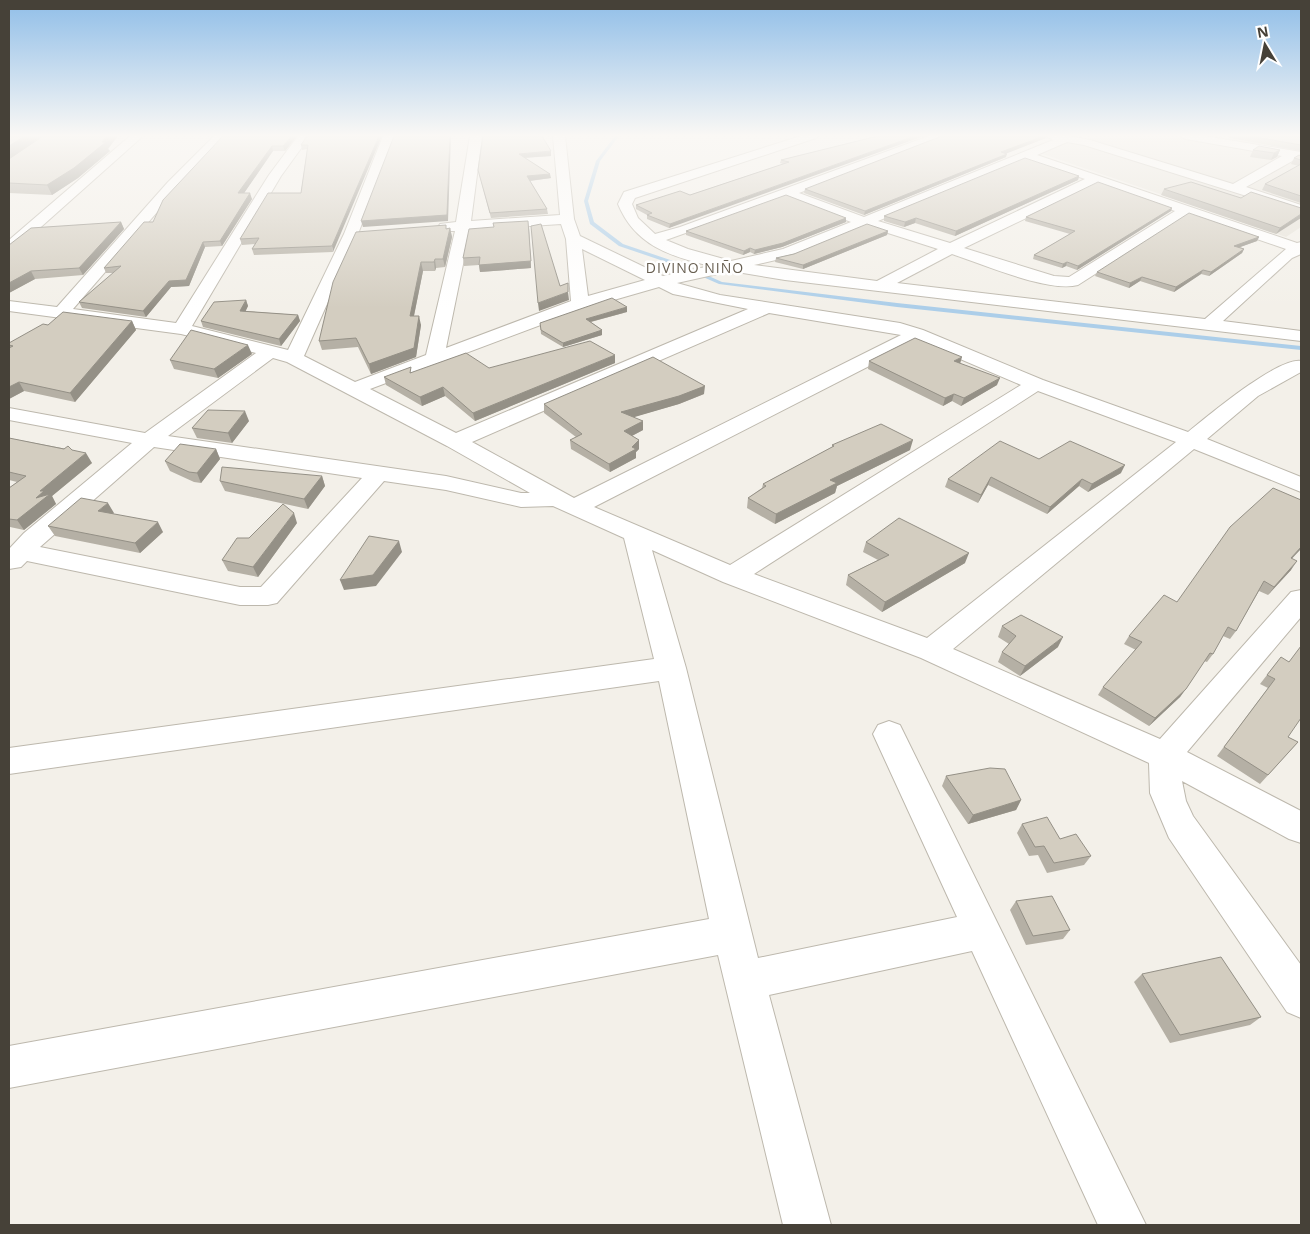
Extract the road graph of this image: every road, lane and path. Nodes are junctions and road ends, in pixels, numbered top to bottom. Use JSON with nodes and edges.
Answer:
{"nodes":[{"id":1,"x":72,"y":194,"type":"edge"},
{"id":2,"x":165,"y":194,"type":"edge"},
{"id":3,"x":264,"y":194,"type":"edge"},
{"id":4,"x":367,"y":194,"type":"edge"},
{"id":5,"x":467,"y":194,"type":"edge"},
{"id":6,"x":565,"y":194,"type":"edge"},
{"id":7,"x":634,"y":194,"type":"edge"},
{"id":8,"x":781,"y":194,"type":"edge"},
{"id":9,"x":789,"y":194,"type":"edge"},
{"id":10,"x":931,"y":194,"type":"edge"},
{"id":11,"x":1063,"y":194,"type":"edge"},
{"id":12,"x":1140,"y":194,"type":"edge"},
{"id":13,"x":1249,"y":194,"type":"edge"},
{"id":14,"x":1301,"y":209,"type":"edge"},
{"id":15,"x":1187,"y":210,"type":"junction"},
{"id":16,"x":567,"y":219,"type":"junction"},
{"id":17,"x":864,"y":221,"type":"junction"},
{"id":18,"x":462,"y":226,"type":"junction"},
{"id":19,"x":435,"y":228,"type":"edge"},
{"id":20,"x":370,"y":233,"type":"edge"},
{"id":21,"x":351,"y":234,"type":"junction"},
{"id":22,"x":653,"y":239,"type":"junction"},
{"id":23,"x":573,"y":240,"type":"junction"},
{"id":24,"x":9,"y":248,"type":"edge"},
{"id":25,"x":950,"y":248,"type":"junction"},
{"id":26,"x":1300,"y":248,"type":"edge"},
{"id":27,"x":732,"y":266,"type":"junction"},
{"id":28,"x":666,"y":280,"type":"junction"},
{"id":29,"x":1063,"y":282,"type":"junction"},
{"id":30,"x":880,"y":286,"type":"junction"},
{"id":31,"x":580,"y":304,"type":"junction"},
{"id":32,"x":9,"y":306,"type":"edge"},
{"id":33,"x":1045,"y":306,"type":"junction"},
{"id":34,"x":766,"y":308,"type":"junction"},
{"id":35,"x":60,"y":314,"type":"junction"},
{"id":36,"x":1210,"y":324,"type":"junction"},
{"id":37,"x":181,"y":329,"type":"junction"},
{"id":38,"x":917,"y":334,"type":"junction"},
{"id":39,"x":1301,"y":336,"type":"edge"},
{"id":40,"x":270,"y":351,"type":"junction"},
{"id":41,"x":294,"y":358,"type":"junction"},
{"id":42,"x":435,"y":358,"type":"junction"},
{"id":43,"x":1298,"y":366,"type":"dead end"},
{"id":44,"x":1036,"y":384,"type":"junction"},
{"id":45,"x":352,"y":389,"type":"junction"},
{"id":46,"x":9,"y":414,"type":"edge"},
{"id":47,"x":149,"y":440,"type":"junction"},
{"id":48,"x":1191,"y":440,"type":"junction"},
{"id":49,"x":455,"y":441,"type":"junction"},
{"id":50,"x":379,"y":473,"type":"junction"},
{"id":51,"x":1301,"y":485,"type":"edge"},
{"id":52,"x":564,"y":504,"type":"junction"},
{"id":53,"x":635,"y":533,"type":"junction"},
{"id":54,"x":16,"y":558,"type":"edge"},
{"id":55,"x":732,"y":576,"type":"junction"},
{"id":56,"x":1301,"y":600,"type":"edge"},
{"id":57,"x":931,"y":651,"type":"junction"},
{"id":58,"x":671,"y":668,"type":"junction"},
{"id":59,"x":889,"y":734,"type":"dead end"},
{"id":60,"x":1165,"y":756,"type":"junction"},
{"id":61,"x":9,"y":761,"type":"edge"},
{"id":62,"x":1301,"y":828,"type":"edge"},
{"id":63,"x":982,"y":930,"type":"junction"},
{"id":64,"x":731,"y":934,"type":"junction"},
{"id":65,"x":745,"y":980,"type":"junction"},
{"id":66,"x":1301,"y":998,"type":"edge"},
{"id":67,"x":9,"y":1067,"type":"edge"},
{"id":68,"x":807,"y":1225,"type":"edge"},
{"id":69,"x":1122,"y":1225,"type":"edge"}],
"edges":[{"from":1,"to":24,"type":"street"},
{"from":2,"to":35,"type":"street"},
{"from":3,"to":37,"type":"street"},
{"from":4,"to":21,"type":"street"},
{"from":5,"to":18,"type":"street"},
{"from":6,"to":16,"type":"street"},
{"from":7,"to":22,"type":"street"},
{"from":8,"to":22,"type":"street"},
{"from":9,"to":17,"type":"street"},
{"from":10,"to":17,"type":"street"},
{"from":11,"to":25,"type":"street"},
{"from":12,"to":15,"type":"street"},
{"from":13,"to":14,"type":"street"},
{"from":15,"to":26,"type":"street"},
{"from":15,"to":29,"type":"street"},
{"from":16,"to":18,"type":"street"},
{"from":16,"to":23,"type":"street"},
{"from":17,"to":25,"type":"street"},
{"from":17,"to":27,"type":"street"},
{"from":18,"to":19,"type":"street"},
{"from":18,"to":42,"type":"street"},
{"from":20,"to":21,"type":"street"},
{"from":21,"to":41,"type":"street"},
{"from":22,"to":27,"type":"street"},
{"from":23,"to":28,"type":"street"},
{"from":23,"to":31,"type":"street"},
{"from":25,"to":29,"type":"street"},
{"from":25,"to":30,"type":"street"},
{"from":26,"to":36,"type":"street"},
{"from":27,"to":28,"type":"street"},
{"from":27,"to":30,"type":"street"},
{"from":28,"to":31,"type":"street"},
{"from":28,"to":34,"type":"street"},
{"from":29,"to":33,"type":"street"},
{"from":30,"to":33,"type":"street"},
{"from":31,"to":42,"type":"street"},
{"from":32,"to":35,"type":"street"},
{"from":33,"to":36,"type":"street"},
{"from":34,"to":38,"type":"street"},
{"from":34,"to":49,"type":"street"},
{"from":35,"to":37,"type":"street"},
{"from":36,"to":39,"type":"street"},
{"from":37,"to":40,"type":"street"},
{"from":38,"to":44,"type":"street"},
{"from":38,"to":52,"type":"street"},
{"from":40,"to":41,"type":"street"},
{"from":40,"to":47,"type":"street"},
{"from":41,"to":45,"type":"street"},
{"from":42,"to":45,"type":"street"},
{"from":43,"to":48,"type":"street"},
{"from":44,"to":48,"type":"street"},
{"from":44,"to":55,"type":"street"},
{"from":45,"to":49,"type":"street"},
{"from":46,"to":47,"type":"street"},
{"from":47,"to":50,"type":"street"},
{"from":47,"to":54,"type":"street"},
{"from":48,"to":51,"type":"street"},
{"from":48,"to":57,"type":"street"},
{"from":49,"to":52,"type":"street"},
{"from":50,"to":52,"type":"street"},
{"from":50,"to":54,"type":"street"},
{"from":52,"to":53,"type":"street"},
{"from":53,"to":55,"type":"street"},
{"from":53,"to":58,"type":"street"},
{"from":55,"to":57,"type":"street"},
{"from":56,"to":60,"type":"street"},
{"from":57,"to":60,"type":"street"},
{"from":58,"to":61,"type":"street"},
{"from":58,"to":64,"type":"street"},
{"from":59,"to":63,"type":"street"},
{"from":60,"to":62,"type":"street"},
{"from":60,"to":66,"type":"street"},
{"from":63,"to":65,"type":"street"},
{"from":63,"to":69,"type":"street"},
{"from":64,"to":65,"type":"street"},
{"from":64,"to":67,"type":"street"},
{"from":65,"to":68,"type":"street"}]}
